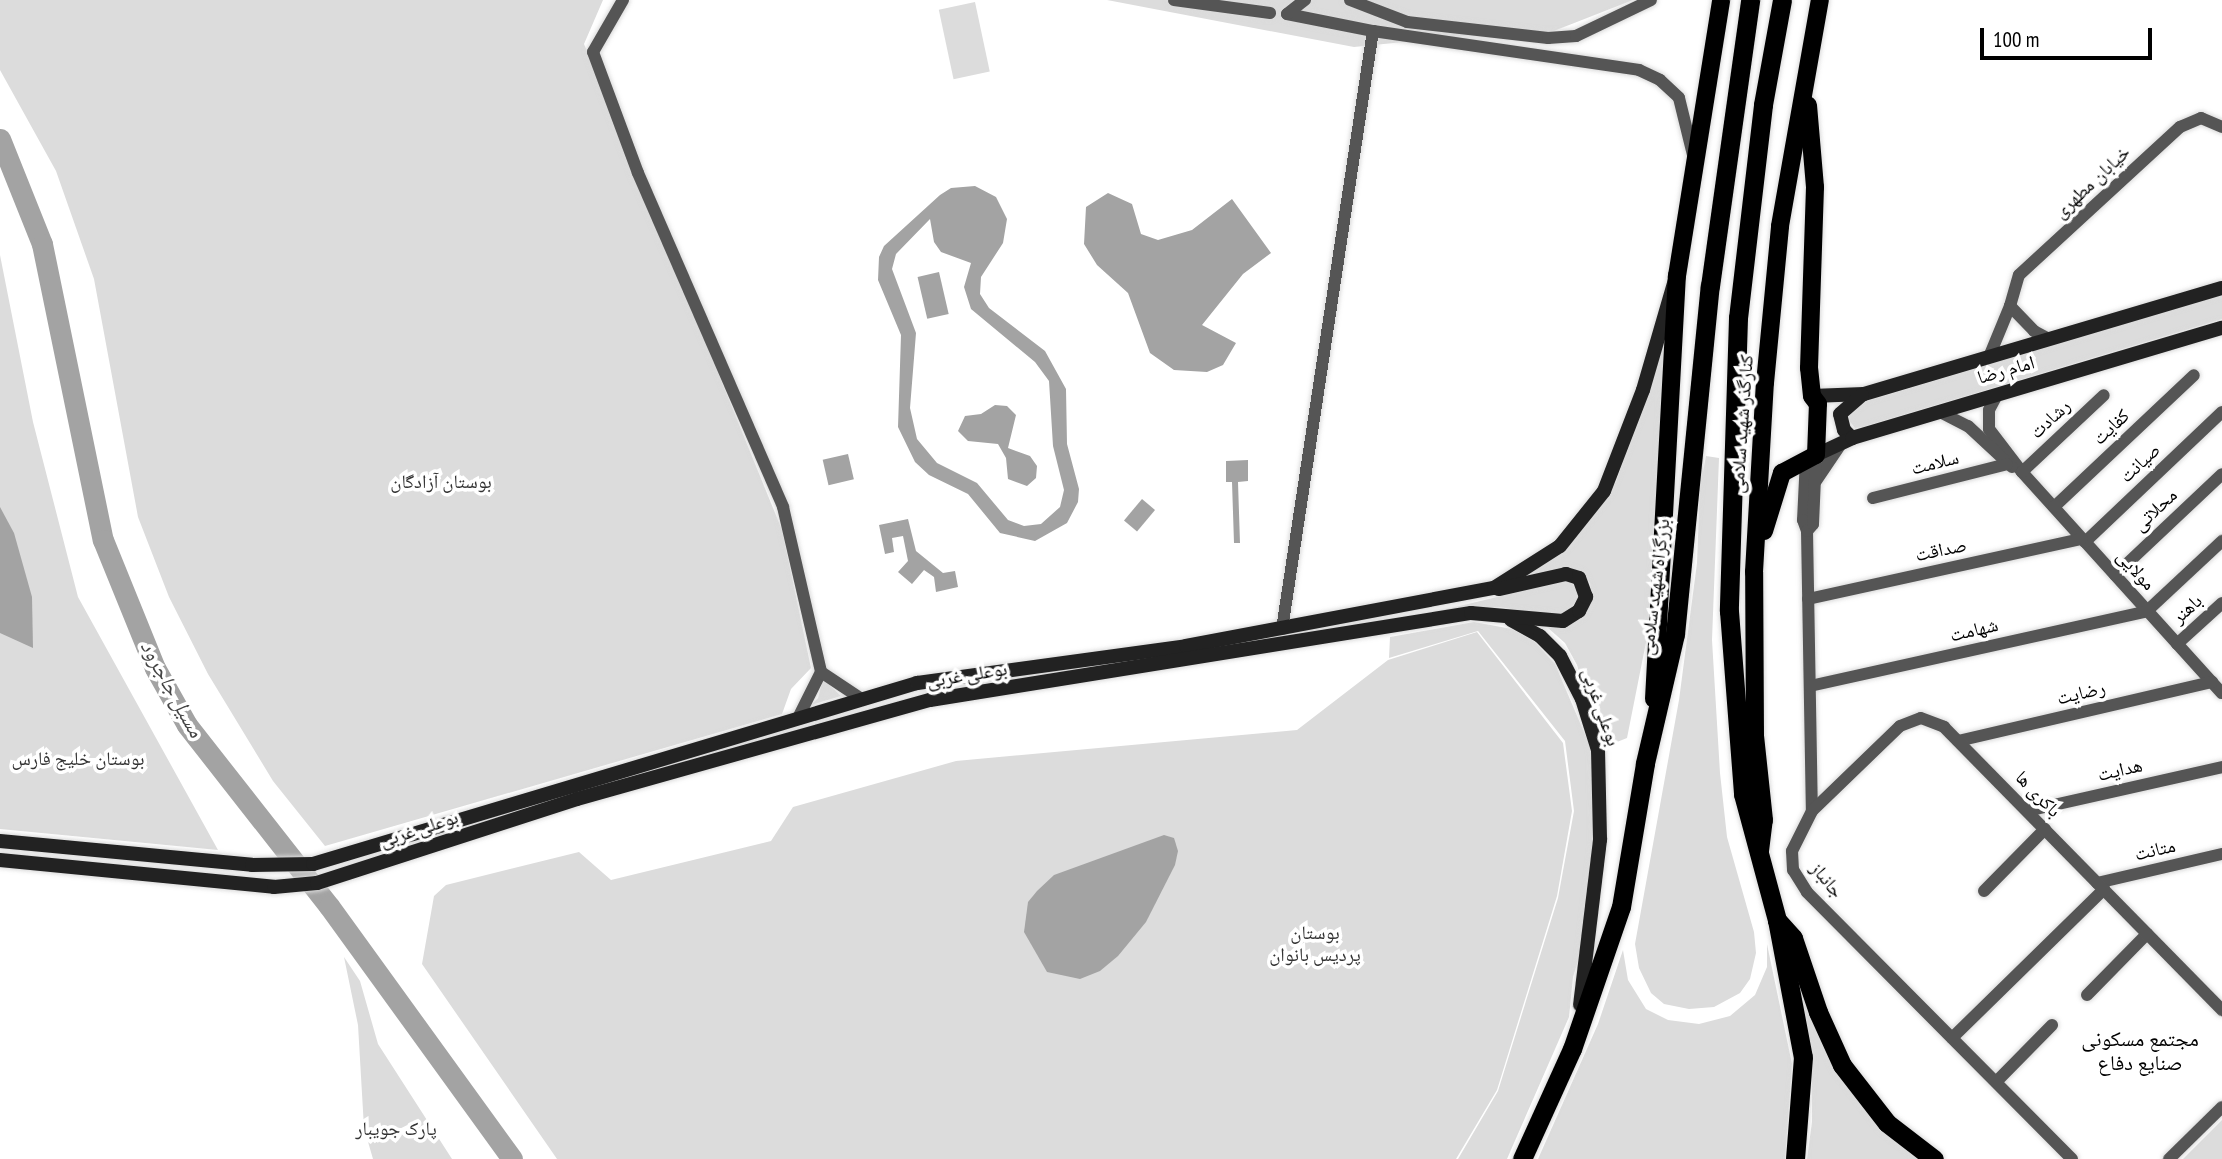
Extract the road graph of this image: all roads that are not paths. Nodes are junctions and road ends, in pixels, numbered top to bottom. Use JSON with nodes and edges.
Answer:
{"nodes":[{"id":1,"x":622,"y":0,"type":"edge"},
{"id":2,"x":1174,"y":0,"type":"edge"},
{"id":3,"x":1256,"y":0,"type":"edge"},
{"id":4,"x":1305,"y":0,"type":"edge"},
{"id":5,"x":1350,"y":0,"type":"edge"},
{"id":6,"x":1651,"y":0,"type":"edge"},
{"id":7,"x":1721,"y":0,"type":"edge"},
{"id":8,"x":1750,"y":0,"type":"edge"},
{"id":9,"x":1782,"y":0,"type":"edge"},
{"id":10,"x":1820,"y":0,"type":"edge"},
{"id":11,"x":1270,"y":13,"type":"junction"},
{"id":12,"x":1287,"y":14,"type":"junction"},
{"id":13,"x":1373,"y":31,"type":"junction"},
{"id":14,"x":1806,"y":84,"type":"junction"},
{"id":15,"x":2222,"y":127,"type":"edge"},
{"id":16,"x":1694,"y":162,"type":"junction"},
{"id":17,"x":1677,"y":276,"type":"junction"},
{"id":18,"x":2222,"y":288,"type":"edge"},
{"id":19,"x":2010,"y":306,"type":"junction"},
{"id":20,"x":2222,"y":328,"type":"edge"},
{"id":21,"x":2049,"y":339,"type":"junction"},
{"id":22,"x":1989,"y":357,"type":"junction"},
{"id":23,"x":2194,"y":375,"type":"dead end"},
{"id":24,"x":1864,"y":394,"type":"junction"},
{"id":25,"x":1997,"y":395,"type":"junction"},
{"id":26,"x":2104,"y":395,"type":"dead end"},
{"id":27,"x":1812,"y":396,"type":"junction"},
{"id":28,"x":1940,"y":412,"type":"junction"},
{"id":29,"x":2222,"y":412,"type":"edge"},
{"id":30,"x":1847,"y":440,"type":"junction"},
{"id":31,"x":1811,"y":457,"type":"junction"},
{"id":32,"x":2007,"y":464,"type":"junction"},
{"id":33,"x":2022,"y":472,"type":"junction"},
{"id":34,"x":2222,"y":474,"type":"edge"},
{"id":35,"x":1781,"y":475,"type":"junction"},
{"id":36,"x":1809,"y":488,"type":"junction"},
{"id":37,"x":1872,"y":498,"type":"dead end"},
{"id":38,"x":2054,"y":508,"type":"junction"},
{"id":39,"x":2084,"y":541,"type":"junction"},
{"id":40,"x":2222,"y":541,"type":"edge"},
{"id":41,"x":1755,"y":572,"type":"junction"},
{"id":42,"x":2115,"y":575,"type":"junction"},
{"id":43,"x":1494,"y":588,"type":"junction"},
{"id":44,"x":1808,"y":599,"type":"junction"},
{"id":45,"x":2222,"y":603,"type":"edge"},
{"id":46,"x":2147,"y":611,"type":"junction"},
{"id":47,"x":1503,"y":616,"type":"junction"},
{"id":48,"x":1282,"y":629,"type":"junction"},
{"id":49,"x":2178,"y":644,"type":"junction"},
{"id":50,"x":821,"y":672,"type":"junction"},
{"id":51,"x":2212,"y":682,"type":"junction"},
{"id":52,"x":1810,"y":686,"type":"junction"},
{"id":53,"x":2222,"y":693,"type":"edge"},
{"id":54,"x":860,"y":698,"type":"junction"},
{"id":55,"x":799,"y":718,"type":"junction"},
{"id":56,"x":1958,"y":741,"type":"junction"},
{"id":57,"x":1652,"y":744,"type":"junction"},
{"id":58,"x":2222,"y":767,"type":"edge"},
{"id":59,"x":1812,"y":811,"type":"junction"},
{"id":60,"x":2027,"y":811,"type":"junction"},
{"id":61,"x":2045,"y":829,"type":"junction"},
{"id":62,"x":0,"y":841,"type":"edge"},
{"id":63,"x":2222,"y":854,"type":"edge"},
{"id":64,"x":1760,"y":855,"type":"junction"},
{"id":65,"x":0,"y":860,"type":"edge"},
{"id":66,"x":2101,"y":886,"type":"junction"},
{"id":67,"x":1984,"y":891,"type":"dead end"},
{"id":68,"x":1777,"y":920,"type":"junction"},
{"id":69,"x":2147,"y":934,"type":"junction"},
{"id":70,"x":2087,"y":995,"type":"dead end"},
{"id":71,"x":2222,"y":1010,"type":"edge"},
{"id":72,"x":2052,"y":1025,"type":"dead end"},
{"id":73,"x":1575,"y":1035,"type":"junction"},
{"id":74,"x":1952,"y":1038,"type":"junction"},
{"id":75,"x":1996,"y":1082,"type":"junction"},
{"id":76,"x":2222,"y":1107,"type":"edge"},
{"id":77,"x":1522,"y":1159,"type":"edge"},
{"id":78,"x":1795,"y":1159,"type":"edge"},
{"id":79,"x":1934,"y":1159,"type":"edge"},
{"id":80,"x":2073,"y":1159,"type":"edge"},
{"id":81,"x":2169,"y":1159,"type":"edge"}],
"edges":[{"from":1,"to":50,"type":"street"},
{"from":2,"to":11,"type":"street"},
{"from":3,"to":11,"type":"street"},
{"from":4,"to":12,"type":"street"},
{"from":5,"to":6,"type":"street"},
{"from":7,"to":16,"type":"main road"},
{"from":8,"to":57,"type":"highway","name":"بزرگراه شهید سلامی"},
{"from":9,"to":64,"type":"highway"},
{"from":10,"to":14,"type":"main road","name":"کنارگذر شهید سلامی"},
{"from":11,"to":12,"type":"street"},
{"from":12,"to":13,"type":"street"},
{"from":13,"to":16,"type":"street"},
{"from":13,"to":48,"type":"street"},
{"from":14,"to":27,"type":"main road"},
{"from":14,"to":41,"type":"main road","name":"کنارگذر شهید سلامی"},
{"from":15,"to":19,"type":"street","name":"خیابان مطهری"},
{"from":16,"to":17,"type":"main road"},
{"from":17,"to":43,"type":"main road","name":"بوعلی غربی"},
{"from":17,"to":57,"type":"main road"},
{"from":18,"to":21,"type":"main road","name":"امام رضا"},
{"from":19,"to":21,"type":"street"},
{"from":19,"to":22,"type":"street","name":"خیابان مطهری"},
{"from":20,"to":25,"type":"main road","name":"امام رضا"},
{"from":21,"to":22,"type":"main road","name":"امام رضا"},
{"from":22,"to":24,"type":"main road","name":"امام رضا"},
{"from":23,"to":38,"type":"street","name":"کفایت"},
{"from":24,"to":27,"type":"main road","name":"امام رضا"},
{"from":24,"to":30,"type":"main road"},
{"from":25,"to":28,"type":"main road","name":"امام رضا"},
{"from":25,"to":33,"type":"street","name":"مولايی"},
{"from":26,"to":33,"type":"street","name":"رشادت"},
{"from":27,"to":31,"type":"main road"},
{"from":28,"to":30,"type":"main road","name":"امام رضا"},
{"from":28,"to":32,"type":"street"},
{"from":29,"to":39,"type":"street","name":"صیانت"},
{"from":30,"to":31,"type":"main road","name":"امام رضا"},
{"from":30,"to":36,"type":"street"},
{"from":31,"to":35,"type":"main road"},
{"from":31,"to":36,"type":"street","name":"جانباز"},
{"from":32,"to":33,"type":"street"},
{"from":32,"to":37,"type":"street","name":"سلامت"},
{"from":33,"to":38,"type":"street","name":"مولايی"},
{"from":34,"to":42,"type":"street","name":"محلاتی"},
{"from":35,"to":36,"type":"street"},
{"from":35,"to":41,"type":"main road"},
{"from":36,"to":44,"type":"street","name":"جانباز"},
{"from":38,"to":39,"type":"street","name":"مولايی"},
{"from":39,"to":42,"type":"street","name":"مولايی"},
{"from":39,"to":44,"type":"street","name":"صداقت"},
{"from":40,"to":46,"type":"street"},
{"from":41,"to":64,"type":"main road","name":"کنارگذر شهید سلامی"},
{"from":42,"to":46,"type":"street","name":"مولايی"},
{"from":43,"to":47,"type":"main road"},
{"from":43,"to":48,"type":"main road","name":"بوعلی غربی"},
{"from":44,"to":52,"type":"street","name":"جانباز"},
{"from":45,"to":49,"type":"street","name":"باهنر"},
{"from":46,"to":49,"type":"street","name":"مولايی"},
{"from":46,"to":52,"type":"street","name":"شهامت"},
{"from":47,"to":65,"type":"main road","name":"بوعلی غربی"},
{"from":47,"to":73,"type":"main road","name":"بوعلی غربی"},
{"from":48,"to":54,"type":"main road","name":"بوعلی غربی"},
{"from":49,"to":51,"type":"street","name":"مولايی"},
{"from":50,"to":54,"type":"street"},
{"from":50,"to":55,"type":"street"},
{"from":51,"to":53,"type":"street","name":"مولايی"},
{"from":51,"to":56,"type":"street","name":"رضایت"},
{"from":52,"to":59,"type":"street","name":"جانباز"},
{"from":54,"to":55,"type":"main road","name":"بوعلی غربی"},
{"from":55,"to":62,"type":"main road","name":"بوعلی غربی"},
{"from":56,"to":59,"type":"street","name":"باکری ها"},
{"from":56,"to":60,"type":"street","name":"باکری ها"},
{"from":57,"to":73,"type":"highway","name":"بزرگراه شهید سلامی"},
{"from":58,"to":60,"type":"street","name":"هدایت"},
{"from":59,"to":74,"type":"street","name":"جانباز"},
{"from":60,"to":61,"type":"street","name":"باکری ها"},
{"from":61,"to":66,"type":"street","name":"باکری ها"},
{"from":61,"to":67,"type":"street"},
{"from":63,"to":66,"type":"street","name":"متانت"},
{"from":64,"to":68,"type":"highway"},
{"from":66,"to":69,"type":"street","name":"باکری ها"},
{"from":66,"to":74,"type":"street"},
{"from":68,"to":78,"type":"highway"},
{"from":68,"to":79,"type":"highway"},
{"from":69,"to":70,"type":"street"},
{"from":69,"to":71,"type":"street","name":"باکری ها"},
{"from":72,"to":75,"type":"street"},
{"from":73,"to":77,"type":"highway","name":"بزرگراه شهید سلامی"},
{"from":74,"to":75,"type":"street","name":"جانباز"},
{"from":75,"to":80,"type":"street","name":"جانباز"},
{"from":76,"to":81,"type":"street"}]}
